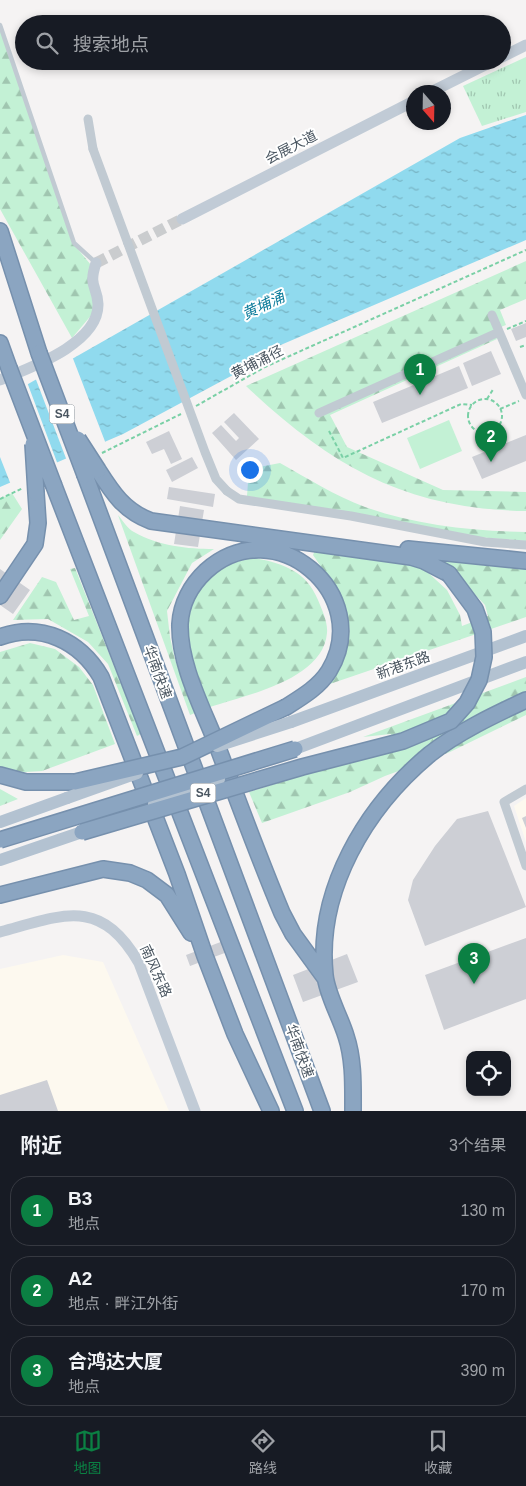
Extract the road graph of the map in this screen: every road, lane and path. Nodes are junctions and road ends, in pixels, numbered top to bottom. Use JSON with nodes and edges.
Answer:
{"nodes":[{"id":1,"x":0,"y":25,"type":"edge"},
{"id":2,"x":526,"y":45,"type":"edge"},
{"id":3,"x":511,"y":52,"type":"edge"},
{"id":4,"x":15,"y":69,"type":"edge"},
{"id":5,"x":15,"y":70,"type":"edge"},
{"id":6,"x":475,"y":70,"type":"edge"},
{"id":7,"x":445,"y":85,"type":"edge"},
{"id":8,"x":406,"y":105,"type":"edge"},
{"id":9,"x":88,"y":119,"type":"dead end"},
{"id":10,"x":182,"y":219,"type":"tunnel mouth"},
{"id":11,"x":0,"y":231,"type":"edge"},
{"id":12,"x":526,"y":250,"type":"edge"},
{"id":13,"x":96,"y":263,"type":"joint"},
{"id":14,"x":492,"y":315,"type":"dead end"},
{"id":15,"x":526,"y":321,"type":"edge"},
{"id":16,"x":499,"y":332,"type":"junction"},
{"id":17,"x":0,"y":343,"type":"edge"},
{"id":18,"x":526,"y":345,"type":"edge"},
{"id":19,"x":520,"y":347,"type":"dead end"},
{"id":20,"x":0,"y":380,"type":"edge"},
{"id":21,"x":494,"y":388,"type":"dead end"},
{"id":22,"x":524,"y":398,"type":"edge"},
{"id":23,"x":487,"y":400,"type":"junction"},
{"id":24,"x":472,"y":405,"type":"junction"},
{"id":25,"x":500,"y":409,"type":"junction"},
{"id":26,"x":319,"y":413,"type":"dead end"},
{"id":27,"x":32,"y":428,"type":"junction"},
{"id":28,"x":329,"y":431,"type":"dead end"},
{"id":29,"x":492,"y":431,"type":"junction"},
{"id":30,"x":496,"y":443,"type":"dead end"},
{"id":31,"x":93,"y":467,"type":"junction"},
{"id":32,"x":32,"y":489,"type":"junction"},
{"id":33,"x":0,"y":499,"type":"edge"},
{"id":34,"x":287,"y":539,"type":"junction"},
{"id":35,"x":526,"y":545,"type":"edge"},
{"id":36,"x":526,"y":561,"type":"edge"},
{"id":37,"x":0,"y":596,"type":"edge"},
{"id":38,"x":526,"y":636,"type":"edge"},
{"id":39,"x":0,"y":637,"type":"edge"},
{"id":40,"x":526,"y":662,"type":"edge"},
{"id":41,"x":526,"y":700,"type":"edge"},
{"id":42,"x":295,"y":749,"type":"junction"},
{"id":43,"x":182,"y":757,"type":"junction"},
{"id":44,"x":0,"y":775,"type":"edge"},
{"id":45,"x":526,"y":789,"type":"edge"},
{"id":46,"x":0,"y":822,"type":"edge"},
{"id":47,"x":82,"y":832,"type":"junction"},
{"id":48,"x":0,"y":840,"type":"edge"},
{"id":49,"x":0,"y":860,"type":"edge"},
{"id":50,"x":526,"y":866,"type":"edge"},
{"id":51,"x":0,"y":895,"type":"edge"},
{"id":52,"x":0,"y":932,"type":"edge"},
{"id":53,"x":205,"y":956,"type":"junction"},
{"id":54,"x":326,"y":978,"type":"junction"},
{"id":55,"x":196,"y":1111,"type":"edge"},
{"id":56,"x":271,"y":1111,"type":"edge"},
{"id":57,"x":295,"y":1111,"type":"edge"},
{"id":58,"x":322,"y":1111,"type":"edge"},
{"id":59,"x":353,"y":1111,"type":"edge"}],
"edges":[{"from":1,"to":4,"type":"lane"},
{"from":2,"to":3,"type":"street"},
{"from":5,"to":13,"type":"lane"},
{"from":6,"to":7,"type":"street"},
{"from":8,"to":10,"type":"street","name":"会展大道"},
{"from":9,"to":35,"type":"street","bridge":true},
{"from":11,"to":31,"type":"highway","name":"华南快速","number":"S4","bridge":true},
{"from":12,"to":31,"type":"path","name":"黄埔涌径"},
{"from":13,"to":20,"type":"street"},
{"from":14,"to":16,"type":"street"},
{"from":15,"to":16,"type":"path"},
{"from":16,"to":22,"type":"street"},
{"from":16,"to":26,"type":"street"},
{"from":17,"to":27,"type":"highway","name":"华南快速","number":"S4","bridge":true},
{"from":18,"to":19,"type":"path"},
{"from":21,"to":23,"type":"path"},
{"from":22,"to":25,"type":"path"},
{"from":23,"to":24,"type":"path"},
{"from":23,"to":25,"type":"path"},
{"from":24,"to":28,"type":"path"},
{"from":24,"to":29,"type":"path"},
{"from":25,"to":29,"type":"path"},
{"from":27,"to":32,"type":"highway","bridge":true},
{"from":27,"to":57,"type":"highway","name":"华南快速","number":"S4","bridge":true},
{"from":29,"to":30,"type":"path"},
{"from":31,"to":34,"type":"highway"},
{"from":31,"to":58,"type":"highway","name":"华南快速","number":"S4"},
{"from":32,"to":33,"type":"path"},
{"from":32,"to":37,"type":"highway"},
{"from":34,"to":36,"type":"highway"},
{"from":34,"to":47,"type":"highway","bridge":true},
{"from":38,"to":43,"type":"main road","name":"新港东路","bridge":true},
{"from":39,"to":53,"type":"highway"},
{"from":40,"to":42,"type":"main road"},
{"from":41,"to":54,"type":"highway"},
{"from":42,"to":47,"type":"main road","bridge":true},
{"from":42,"to":48,"type":"highway","bridge":true},
{"from":43,"to":44,"type":"highway","bridge":true},
{"from":43,"to":46,"type":"main road","name":"新港东路","bridge":true},
{"from":43,"to":54,"type":"highway","bridge":true},
{"from":45,"to":50,"type":"street"},
{"from":47,"to":49,"type":"main road"},
{"from":51,"to":53,"type":"highway"},
{"from":52,"to":55,"type":"street","name":"南风东路"},
{"from":53,"to":56,"type":"highway"},
{"from":54,"to":59,"type":"highway"}]}
